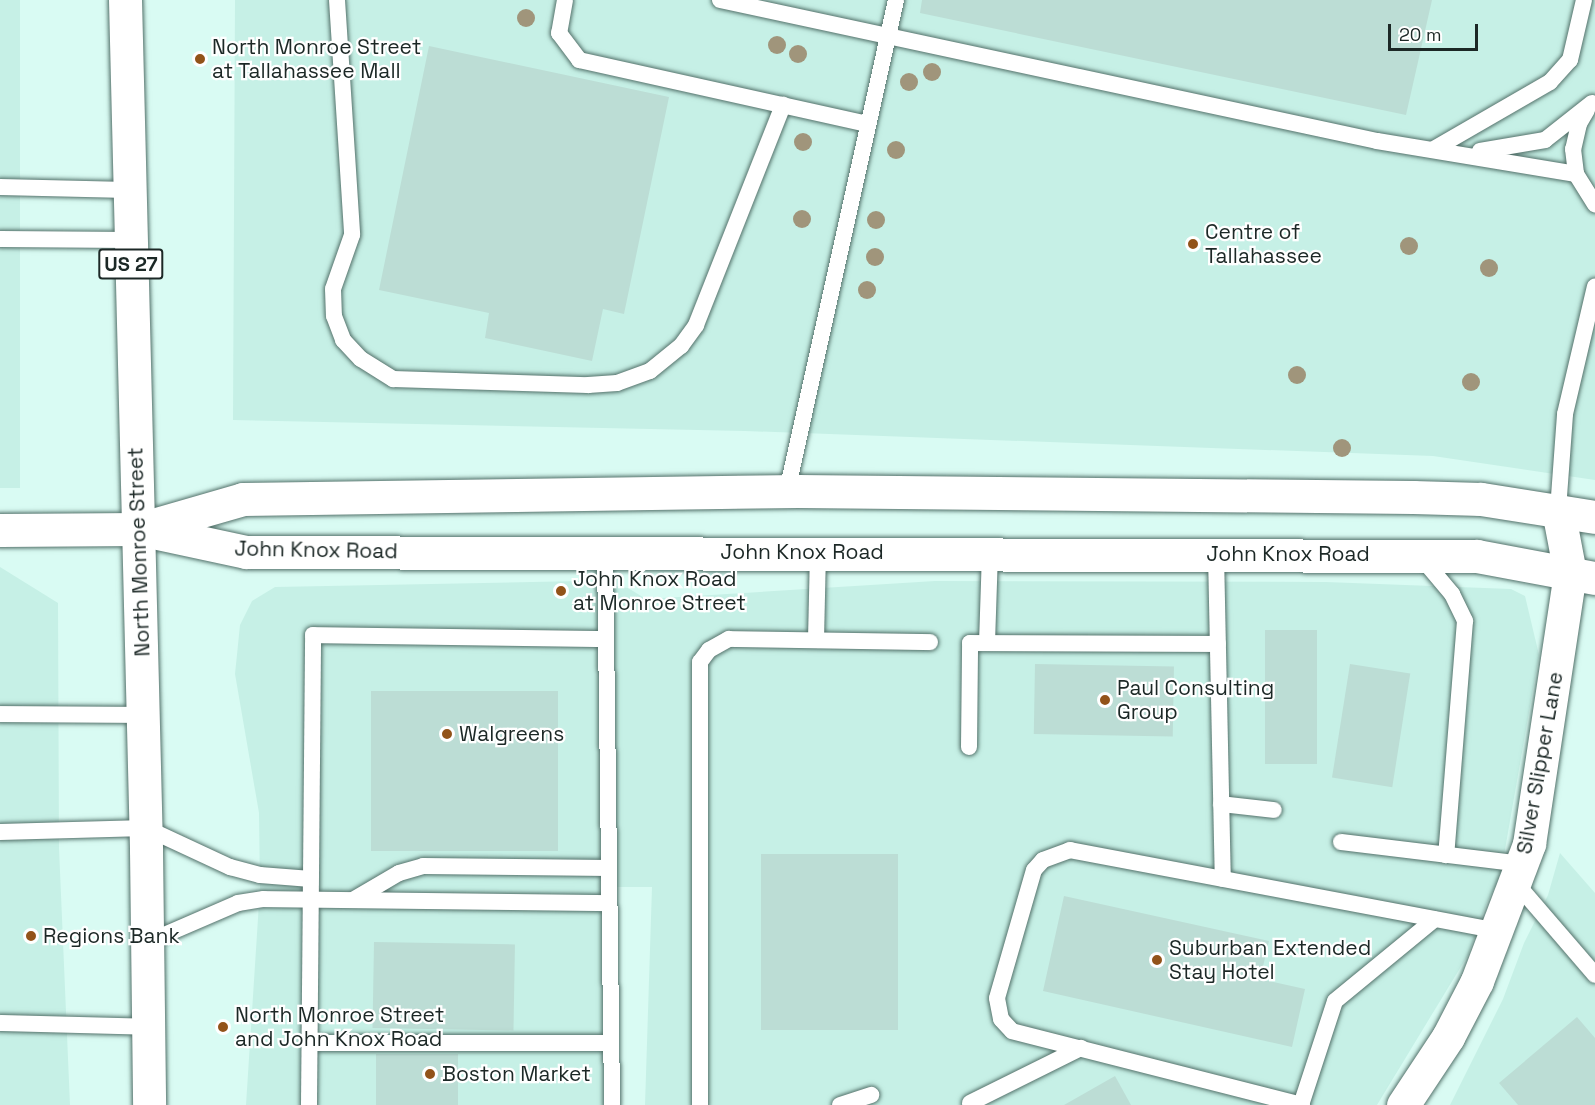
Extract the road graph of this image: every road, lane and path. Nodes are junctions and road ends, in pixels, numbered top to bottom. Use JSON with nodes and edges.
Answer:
{"nodes":[{"id":1,"x":125,"y":0,"type":"edge"},
{"id":2,"x":337,"y":0,"type":"edge"},
{"id":3,"x":565,"y":0,"type":"edge"},
{"id":4,"x":720,"y":0,"type":"edge"},
{"id":5,"x":896,"y":0,"type":"edge"},
{"id":6,"x":1584,"y":0,"type":"edge"},
{"id":7,"x":889,"y":34,"type":"junction"},
{"id":8,"x":1593,"y":101,"type":"edge"},
{"id":9,"x":783,"y":105,"type":"junction"},
{"id":10,"x":868,"y":124,"type":"junction"},
{"id":11,"x":1434,"y":149,"type":"junction"},
{"id":12,"x":1467,"y":153,"type":"junction"},
{"id":13,"x":1576,"y":174,"type":"junction"},
{"id":14,"x":0,"y":187,"type":"edge"},
{"id":15,"x":128,"y":190,"type":"junction"},
{"id":16,"x":1595,"y":205,"type":"edge"},
{"id":17,"x":0,"y":239,"type":"edge"},
{"id":18,"x":130,"y":240,"type":"junction"},
{"id":19,"x":1595,"y":286,"type":"edge"},
{"id":20,"x":787,"y":491,"type":"junction"},
{"id":21,"x":1558,"y":510,"type":"junction"},
{"id":22,"x":1595,"y":516,"type":"edge"},
{"id":23,"x":139,"y":529,"type":"junction"},
{"id":24,"x":0,"y":530,"type":"edge"},
{"id":25,"x":818,"y":551,"type":"junction"},
{"id":26,"x":605,"y":552,"type":"junction"},
{"id":27,"x":990,"y":552,"type":"junction"},
{"id":28,"x":1216,"y":554,"type":"junction"},
{"id":29,"x":1420,"y":555,"type":"junction"},
{"id":30,"x":1582,"y":576,"type":"edge"},
{"id":31,"x":606,"y":639,"type":"junction"},
{"id":32,"x":816,"y":640,"type":"junction"},
{"id":33,"x":930,"y":642,"type":"dead end"},
{"id":34,"x":987,"y":643,"type":"junction"},
{"id":35,"x":1218,"y":645,"type":"junction"},
{"id":36,"x":0,"y":714,"type":"edge"},
{"id":37,"x":143,"y":716,"type":"junction"},
{"id":38,"x":969,"y":747,"type":"dead end"},
{"id":39,"x":1221,"y":804,"type":"junction"},
{"id":40,"x":1274,"y":810,"type":"dead end"},
{"id":41,"x":146,"y":828,"type":"junction"},
{"id":42,"x":0,"y":832,"type":"edge"},
{"id":43,"x":1341,"y":842,"type":"dead end"},
{"id":44,"x":1446,"y":855,"type":"junction"},
{"id":45,"x":609,"y":868,"type":"junction"},
{"id":46,"x":1520,"y":873,"type":"junction"},
{"id":47,"x":311,"y":879,"type":"junction"},
{"id":48,"x":1223,"y":879,"type":"junction"},
{"id":49,"x":311,"y":901,"type":"junction"},
{"id":50,"x":352,"y":901,"type":"junction"},
{"id":51,"x":609,"y":903,"type":"junction"},
{"id":52,"x":1435,"y":919,"type":"junction"},
{"id":53,"x":1497,"y":931,"type":"junction"},
{"id":54,"x":148,"y":942,"type":"junction"},
{"id":55,"x":1595,"y":975,"type":"edge"},
{"id":56,"x":0,"y":1023,"type":"edge"},
{"id":57,"x":149,"y":1027,"type":"junction"},
{"id":58,"x":309,"y":1043,"type":"junction"},
{"id":59,"x":611,"y":1043,"type":"junction"},
{"id":60,"x":1081,"y":1048,"type":"junction"},
{"id":61,"x":871,"y":1095,"type":"dead end"},
{"id":62,"x":970,"y":1103,"type":"dead end"},
{"id":63,"x":149,"y":1105,"type":"edge"},
{"id":64,"x":309,"y":1105,"type":"edge"},
{"id":65,"x":612,"y":1105,"type":"edge"},
{"id":66,"x":699,"y":1105,"type":"edge"},
{"id":67,"x":840,"y":1105,"type":"edge"},
{"id":68,"x":1302,"y":1105,"type":"edge"},
{"id":69,"x":1403,"y":1105,"type":"edge"}],
"edges":[{"from":1,"to":15,"type":"main road","name":"North Monroe Street","number":"US 27"},
{"from":2,"to":9,"type":"lane"},
{"from":3,"to":9,"type":"lane"},
{"from":4,"to":7,"type":"lane"},
{"from":5,"to":7,"type":"lane"},
{"from":6,"to":11,"type":"lane"},
{"from":7,"to":10,"type":"lane"},
{"from":7,"to":11,"type":"lane"},
{"from":8,"to":12,"type":"lane"},
{"from":8,"to":13,"type":"lane"},
{"from":9,"to":10,"type":"lane"},
{"from":10,"to":20,"type":"lane"},
{"from":11,"to":12,"type":"lane"},
{"from":12,"to":13,"type":"lane"},
{"from":13,"to":16,"type":"lane"},
{"from":14,"to":15,"type":"lane"},
{"from":15,"to":18,"type":"main road","name":"North Monroe Street","number":"US 27"},
{"from":17,"to":18,"type":"lane"},
{"from":18,"to":23,"type":"main road","name":"North Monroe Street","number":"US 27"},
{"from":19,"to":21,"type":"lane"},
{"from":20,"to":21,"type":"main road"},
{"from":20,"to":23,"type":"main road"},
{"from":21,"to":22,"type":"main road"},
{"from":21,"to":30,"type":"main road","name":"Silver Slipper Lane"},
{"from":22,"to":30,"type":"main road","name":"Silver Slipper Lane"},
{"from":23,"to":24,"type":"main road"},
{"from":23,"to":26,"type":"main road","name":"John Knox Road"},
{"from":23,"to":37,"type":"main road","name":"North Monroe Street","number":"US 27"},
{"from":25,"to":26,"type":"main road","name":"John Knox Road"},
{"from":25,"to":27,"type":"main road","name":"John Knox Road"},
{"from":25,"to":32,"type":"lane"},
{"from":26,"to":31,"type":"lane"},
{"from":27,"to":28,"type":"main road","name":"John Knox Road"},
{"from":27,"to":34,"type":"lane"},
{"from":28,"to":29,"type":"main road","name":"John Knox Road"},
{"from":28,"to":35,"type":"lane"},
{"from":29,"to":30,"type":"main road","name":"John Knox Road"},
{"from":29,"to":44,"type":"lane"},
{"from":30,"to":46,"type":"main road","name":"Silver Slipper Lane"},
{"from":31,"to":45,"type":"lane"},
{"from":31,"to":47,"type":"lane"},
{"from":32,"to":33,"type":"lane"},
{"from":32,"to":66,"type":"lane"},
{"from":34,"to":35,"type":"lane"},
{"from":34,"to":38,"type":"lane"},
{"from":35,"to":39,"type":"lane"},
{"from":36,"to":37,"type":"lane"},
{"from":37,"to":41,"type":"main road","name":"North Monroe Street","number":"US 27"},
{"from":39,"to":40,"type":"lane"},
{"from":39,"to":48,"type":"lane"},
{"from":41,"to":42,"type":"lane"},
{"from":41,"to":47,"type":"lane"},
{"from":41,"to":54,"type":"main road","name":"North Monroe Street","number":"US 27"},
{"from":43,"to":44,"type":"lane"},
{"from":44,"to":46,"type":"lane"},
{"from":45,"to":50,"type":"lane"},
{"from":45,"to":51,"type":"lane"},
{"from":46,"to":53,"type":"main road","name":"Silver Slipper Lane"},
{"from":46,"to":55,"type":"lane"},
{"from":47,"to":49,"type":"lane"},
{"from":48,"to":52,"type":"lane"},
{"from":48,"to":60,"type":"lane"},
{"from":49,"to":50,"type":"lane"},
{"from":49,"to":54,"type":"lane"},
{"from":49,"to":58,"type":"lane"},
{"from":50,"to":51,"type":"lane"},
{"from":51,"to":59,"type":"lane"},
{"from":52,"to":53,"type":"lane"},
{"from":52,"to":68,"type":"lane"},
{"from":53,"to":69,"type":"main road","name":"Silver Slipper Lane"},
{"from":54,"to":57,"type":"main road","name":"North Monroe Street","number":"US 27"},
{"from":56,"to":57,"type":"lane"},
{"from":57,"to":63,"type":"main road","name":"North Monroe Street","number":"US 27"},
{"from":58,"to":59,"type":"lane"},
{"from":58,"to":64,"type":"lane"},
{"from":59,"to":65,"type":"lane"},
{"from":60,"to":62,"type":"lane"},
{"from":60,"to":68,"type":"lane"},
{"from":61,"to":67,"type":"lane"}]}
